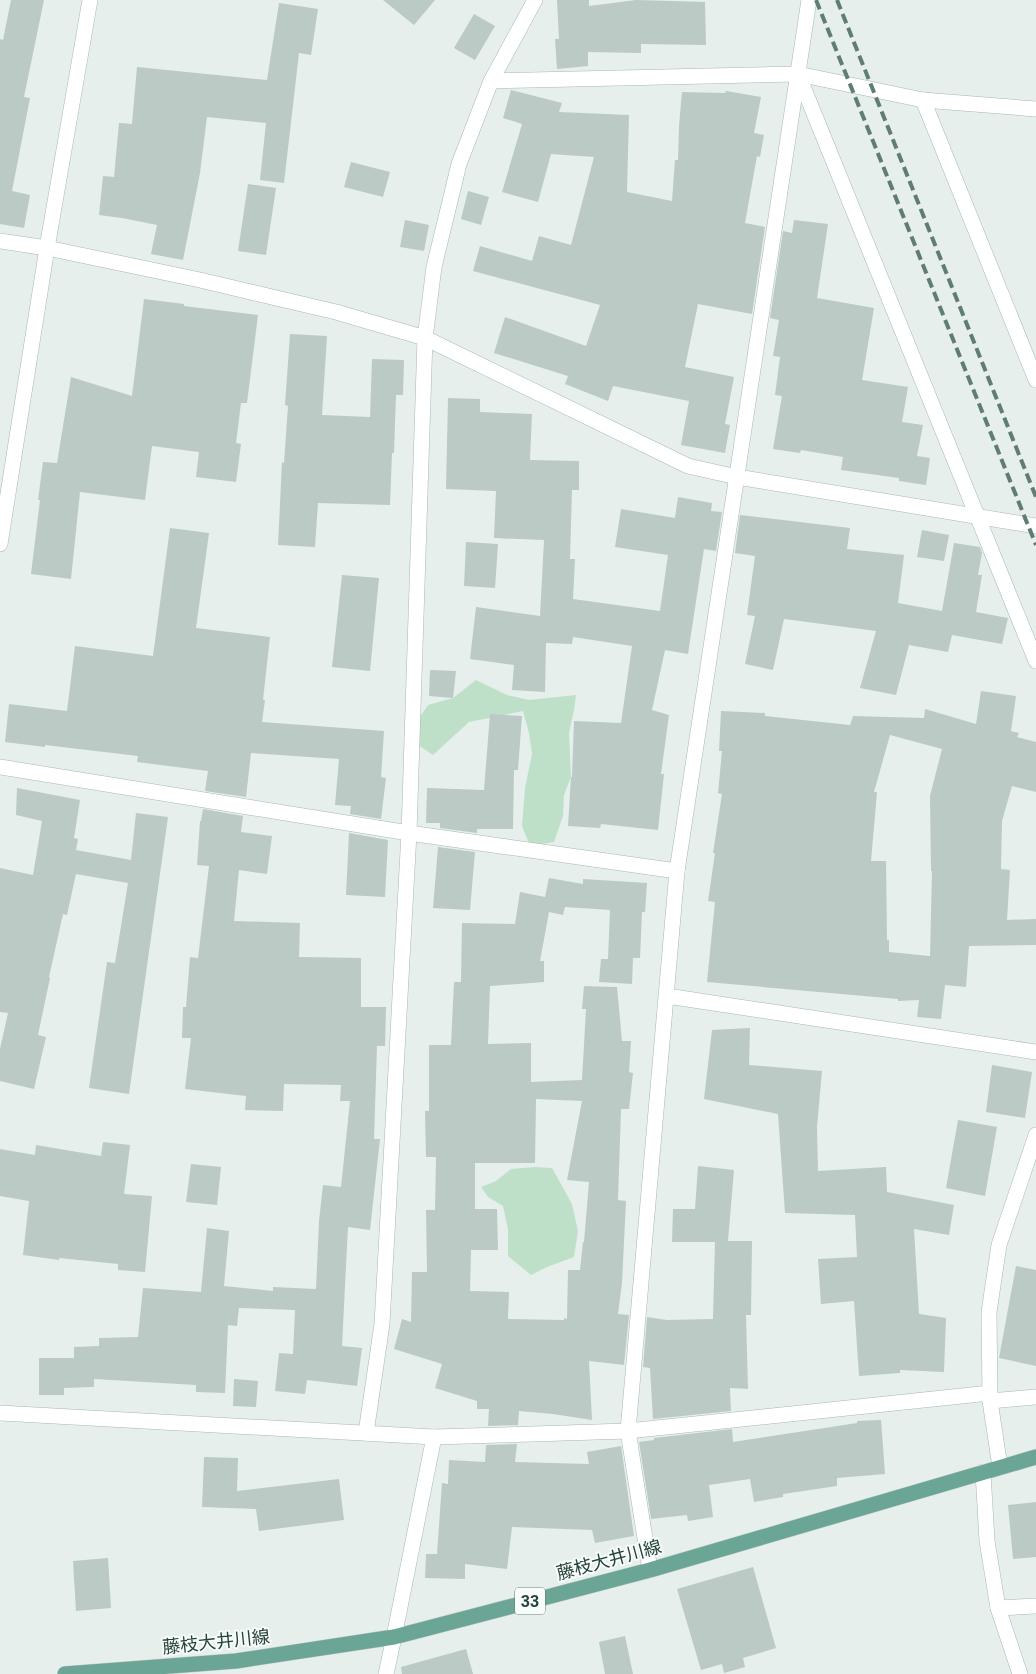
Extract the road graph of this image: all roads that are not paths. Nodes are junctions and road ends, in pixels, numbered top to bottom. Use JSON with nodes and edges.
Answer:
{"nodes":[{"id":1,"x":90,"y":0,"type":"edge"},
{"id":2,"x":535,"y":0,"type":"edge"},
{"id":3,"x":809,"y":0,"type":"edge"},
{"id":4,"x":798,"y":74,"type":"junction"},
{"id":5,"x":491,"y":81,"type":"junction"},
{"id":6,"x":923,"y":100,"type":"junction"},
{"id":7,"x":1036,"y":109,"type":"edge"},
{"id":8,"x":0,"y":241,"type":"edge"},
{"id":9,"x":47,"y":248,"type":"junction"},
{"id":10,"x":425,"y":338,"type":"junction"},
{"id":11,"x":1036,"y":380,"type":"edge"},
{"id":12,"x":737,"y":477,"type":"junction"},
{"id":13,"x":978,"y":517,"type":"junction"},
{"id":14,"x":1036,"y":526,"type":"edge"},
{"id":15,"x":0,"y":544,"type":"edge"},
{"id":16,"x":1036,"y":662,"type":"edge"},
{"id":17,"x":0,"y":767,"type":"edge"},
{"id":18,"x":409,"y":834,"type":"junction"},
{"id":19,"x":677,"y":871,"type":"junction"},
{"id":20,"x":666,"y":996,"type":"junction"},
{"id":21,"x":1036,"y":1052,"type":"edge"},
{"id":22,"x":1036,"y":1135,"type":"edge"},
{"id":23,"x":990,"y":1397,"type":"junction"},
{"id":24,"x":1036,"y":1397,"type":"edge"},
{"id":25,"x":0,"y":1413,"type":"edge"},
{"id":26,"x":628,"y":1431,"type":"junction"},
{"id":27,"x":366,"y":1433,"type":"junction"},
{"id":28,"x":434,"y":1436,"type":"junction"},
{"id":29,"x":1036,"y":1457,"type":"edge"},
{"id":30,"x":1000,"y":1467,"type":"junction"},
{"id":31,"x":983,"y":1472,"type":"junction"},
{"id":32,"x":650,"y":1570,"type":"junction"},
{"id":33,"x":1036,"y":1606,"type":"edge"},
{"id":34,"x":998,"y":1608,"type":"junction"},
{"id":35,"x":394,"y":1637,"type":"junction"},
{"id":36,"x":65,"y":1674,"type":"edge"},
{"id":37,"x":386,"y":1674,"type":"edge"},
{"id":38,"x":1020,"y":1674,"type":"edge"}],
"edges":[{"from":1,"to":9,"type":"street"},
{"from":2,"to":5,"type":"street"},
{"from":3,"to":4,"type":"street"},
{"from":4,"to":5,"type":"street"},
{"from":4,"to":6,"type":"street"},
{"from":4,"to":12,"type":"street"},
{"from":4,"to":13,"type":"street"},
{"from":5,"to":10,"type":"street"},
{"from":6,"to":7,"type":"street"},
{"from":6,"to":11,"type":"street"},
{"from":8,"to":9,"type":"street"},
{"from":9,"to":10,"type":"street"},
{"from":9,"to":15,"type":"street"},
{"from":10,"to":12,"type":"street"},
{"from":10,"to":18,"type":"street"},
{"from":12,"to":13,"type":"street"},
{"from":12,"to":19,"type":"street"},
{"from":13,"to":14,"type":"street"},
{"from":13,"to":16,"type":"street"},
{"from":17,"to":18,"type":"street"},
{"from":18,"to":19,"type":"street"},
{"from":18,"to":27,"type":"street"},
{"from":19,"to":20,"type":"street"},
{"from":20,"to":21,"type":"street"},
{"from":20,"to":26,"type":"street"},
{"from":22,"to":23,"type":"street"},
{"from":23,"to":24,"type":"street"},
{"from":23,"to":26,"type":"street"},
{"from":23,"to":30,"type":"street"},
{"from":25,"to":27,"type":"street"},
{"from":26,"to":28,"type":"street"},
{"from":26,"to":32,"type":"street"},
{"from":27,"to":28,"type":"street"},
{"from":28,"to":35,"type":"street"},
{"from":29,"to":30,"type":"main road","name":"藤枝大井川線","number":"33"},
{"from":30,"to":31,"type":"main road","name":"藤枝大井川線","number":"33"},
{"from":31,"to":32,"type":"main road","name":"藤枝大井川線","number":"33"},
{"from":31,"to":34,"type":"street"},
{"from":32,"to":35,"type":"main road","name":"藤枝大井川線","number":"33"},
{"from":33,"to":34,"type":"street"},
{"from":34,"to":38,"type":"street"},
{"from":35,"to":36,"type":"main road","name":"藤枝大井川線","number":"33"},
{"from":35,"to":37,"type":"street"}]}
